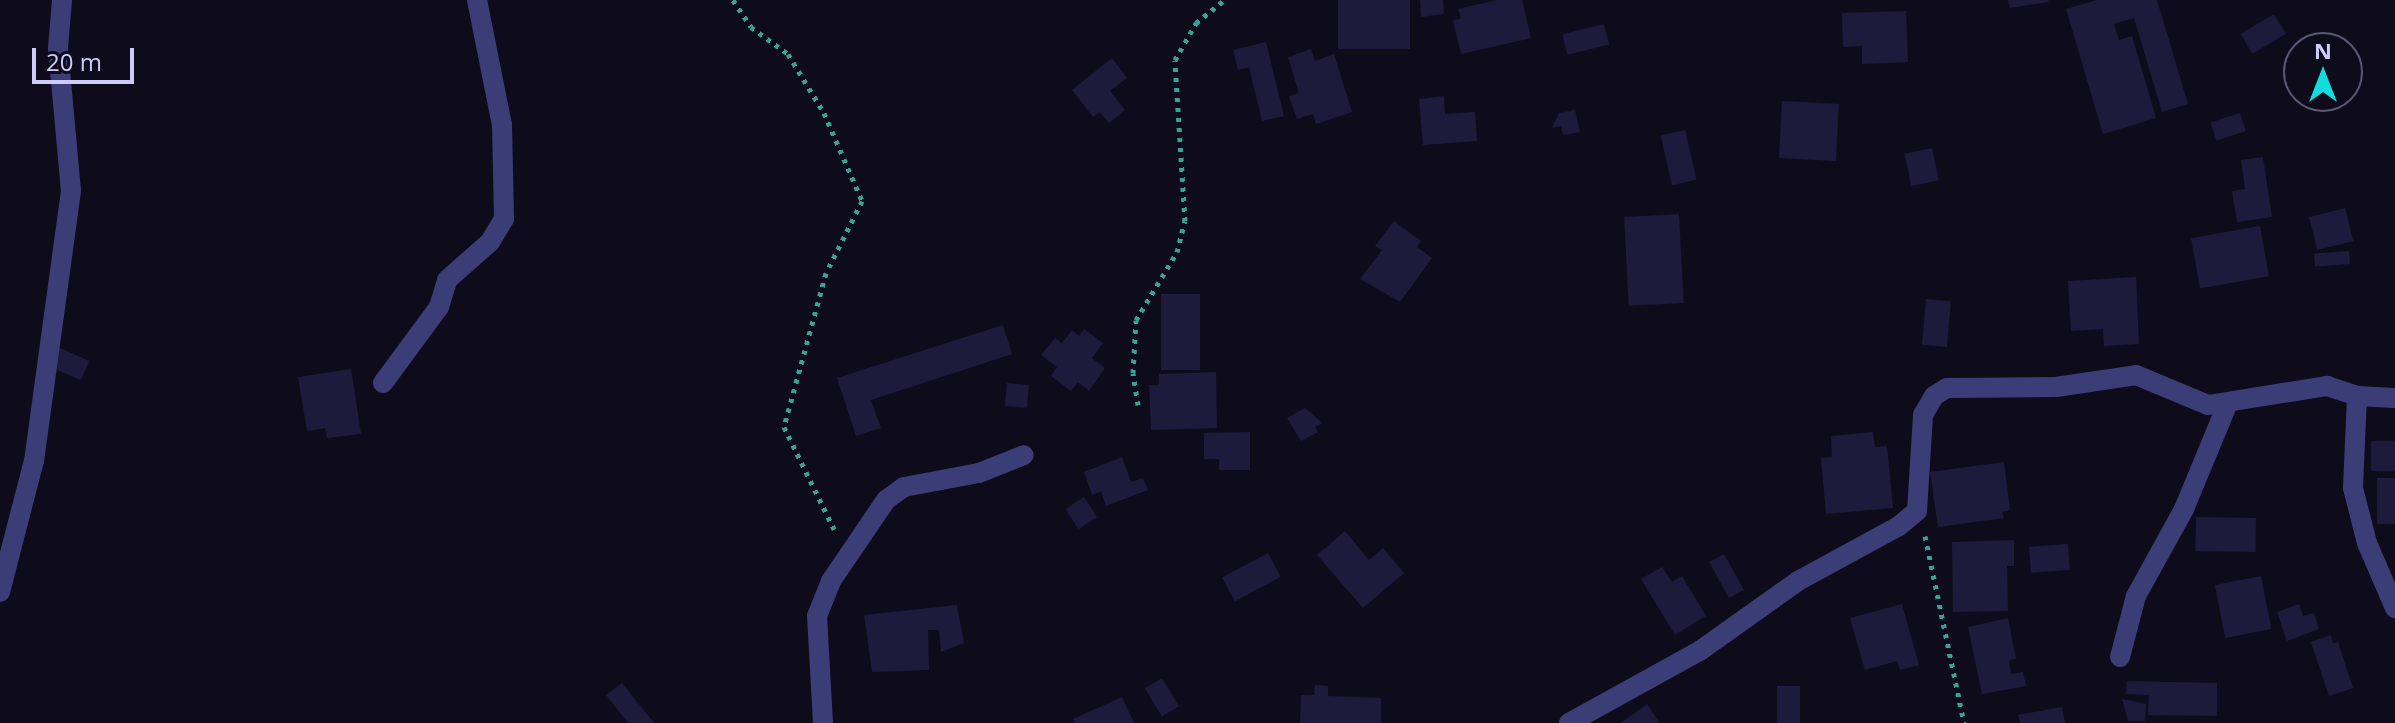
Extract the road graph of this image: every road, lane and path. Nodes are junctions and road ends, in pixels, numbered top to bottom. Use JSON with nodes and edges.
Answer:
{"nodes":[{"id":1,"x":62,"y":0,"type":"edge"},
{"id":2,"x":477,"y":0,"type":"edge"},
{"id":3,"x":733,"y":0,"type":"edge"},
{"id":4,"x":1224,"y":0,"type":"edge"},
{"id":5,"x":383,"y":383,"type":"dead end"},
{"id":6,"x":2357,"y":396,"type":"junction"},
{"id":7,"x":2395,"y":398,"type":"edge"},
{"id":8,"x":1138,"y":405,"type":"dead end"},
{"id":9,"x":2227,"y":405,"type":"junction"},
{"id":10,"x":1024,"y":455,"type":"dead end"},
{"id":11,"x":1917,"y":511,"type":"junction"},
{"id":12,"x":839,"y":570,"type":"junction"},
{"id":13,"x":0,"y":592,"type":"edge"},
{"id":14,"x":2395,"y":608,"type":"edge"},
{"id":15,"x":2120,"y":657,"type":"dead end"},
{"id":16,"x":823,"y":723,"type":"edge"},
{"id":17,"x":1569,"y":723,"type":"edge"},
{"id":18,"x":1964,"y":723,"type":"edge"}],
"edges":[{"from":1,"to":13,"type":"street"},
{"from":2,"to":5,"type":"street"},
{"from":3,"to":12,"type":"path"},
{"from":4,"to":8,"type":"path"},
{"from":6,"to":7,"type":"street"},
{"from":6,"to":9,"type":"street"},
{"from":6,"to":14,"type":"street"},
{"from":9,"to":11,"type":"street"},
{"from":9,"to":15,"type":"street"},
{"from":10,"to":12,"type":"street"},
{"from":11,"to":17,"type":"street"},
{"from":11,"to":18,"type":"path"},
{"from":12,"to":16,"type":"street"}]}
